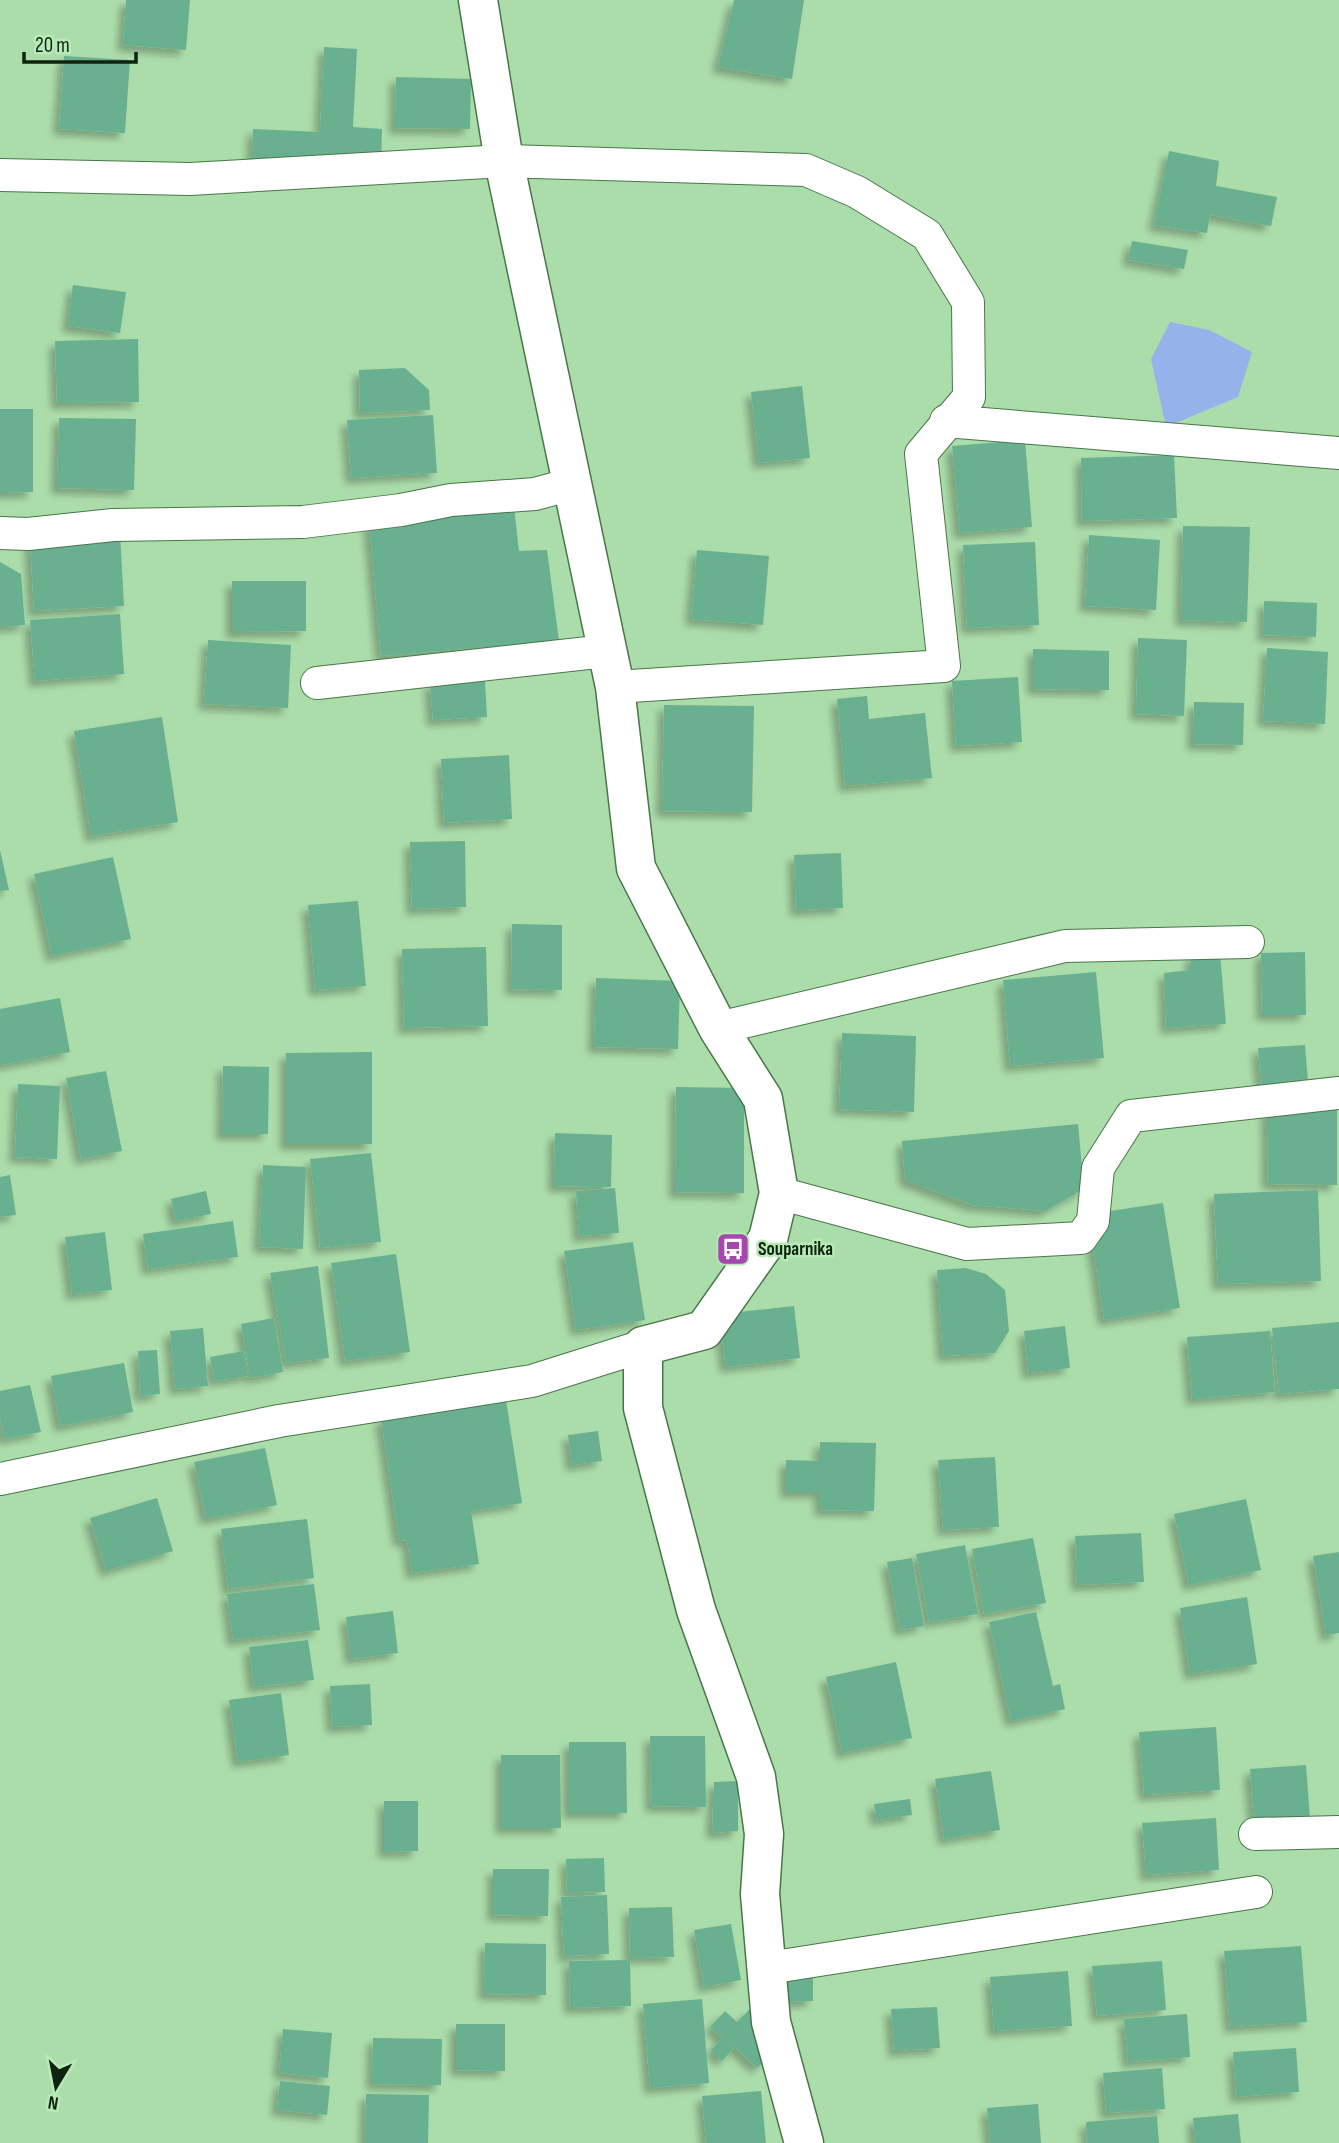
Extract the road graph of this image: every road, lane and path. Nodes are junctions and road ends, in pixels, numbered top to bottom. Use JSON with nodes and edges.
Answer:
{"nodes":[{"id":1,"x":478,"y":0,"type":"edge"},
{"id":2,"x":504,"y":162,"type":"junction"},
{"id":3,"x":0,"y":175,"type":"edge"},
{"id":4,"x":946,"y":421,"type":"junction"},
{"id":5,"x":1339,"y":453,"type":"edge"},
{"id":6,"x":572,"y":484,"type":"junction"},
{"id":7,"x":0,"y":533,"type":"edge"},
{"id":8,"x":606,"y":651,"type":"junction"},
{"id":9,"x":317,"y":682,"type":"dead end"},
{"id":10,"x":615,"y":687,"type":"junction"},
{"id":11,"x":1248,"y":942,"type":"dead end"},
{"id":12,"x":718,"y":1028,"type":"junction"},
{"id":13,"x":1339,"y":1093,"type":"edge"},
{"id":14,"x":779,"y":1193,"type":"junction"},
{"id":15,"x":643,"y":1346,"type":"junction"},
{"id":16,"x":0,"y":1479,"type":"edge"},
{"id":17,"x":1339,"y":1832,"type":"edge"},
{"id":18,"x":1255,"y":1834,"type":"dead end"},
{"id":19,"x":1256,"y":1892,"type":"dead end"},
{"id":20,"x":768,"y":1968,"type":"junction"},
{"id":21,"x":804,"y":2143,"type":"edge"}],
"edges":[{"from":1,"to":2,"type":"main road"},
{"from":2,"to":3,"type":"street"},
{"from":2,"to":4,"type":"street"},
{"from":2,"to":6,"type":"main road"},
{"from":4,"to":5,"type":"street"},
{"from":4,"to":10,"type":"street"},
{"from":6,"to":7,"type":"street"},
{"from":6,"to":8,"type":"main road"},
{"from":8,"to":9,"type":"street"},
{"from":8,"to":10,"type":"main road"},
{"from":10,"to":12,"type":"main road"},
{"from":11,"to":12,"type":"street"},
{"from":12,"to":14,"type":"main road"},
{"from":13,"to":14,"type":"street"},
{"from":14,"to":15,"type":"main road"},
{"from":15,"to":16,"type":"street"},
{"from":15,"to":20,"type":"main road"},
{"from":17,"to":18,"type":"street"},
{"from":19,"to":20,"type":"street"},
{"from":20,"to":21,"type":"main road"}]}
